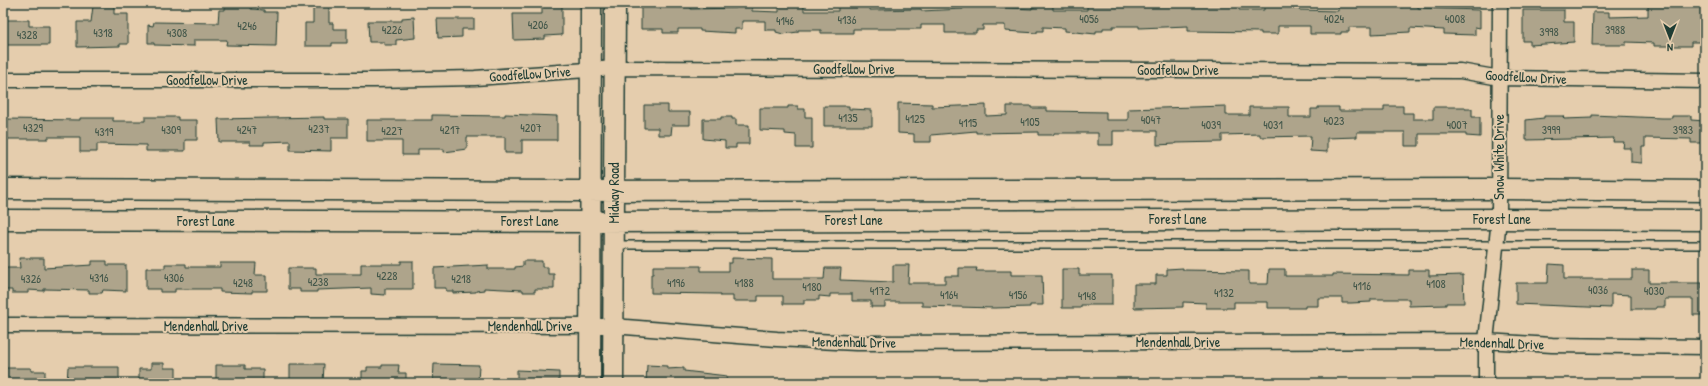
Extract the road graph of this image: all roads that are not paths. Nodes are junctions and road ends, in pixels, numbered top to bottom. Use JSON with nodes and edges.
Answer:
{"nodes":[{"id":1,"x":591,"y":3,"type":"edge"},
{"id":2,"x":615,"y":3,"type":"edge"},
{"id":3,"x":1500,"y":3,"type":"edge"},
{"id":4,"x":615,"y":68,"type":"junction"},
{"id":5,"x":591,"y":70,"type":"junction"},
{"id":6,"x":1500,"y":78,"type":"junction"},
{"id":7,"x":3,"y":80,"type":"edge"},
{"id":8,"x":1705,"y":81,"type":"edge"},
{"id":9,"x":3,"y":189,"type":"edge"},
{"id":10,"x":1499,"y":189,"type":"junction"},
{"id":11,"x":1680,"y":190,"type":"junction"},
{"id":12,"x":591,"y":191,"type":"junction"},
{"id":13,"x":614,"y":191,"type":"junction"},
{"id":14,"x":1705,"y":191,"type":"edge"},
{"id":15,"x":1499,"y":218,"type":"junction"},
{"id":16,"x":3,"y":220,"type":"edge"},
{"id":17,"x":1679,"y":220,"type":"junction"},
{"id":18,"x":1705,"y":220,"type":"edge"},
{"id":19,"x":614,"y":221,"type":"junction"},
{"id":20,"x":591,"y":222,"type":"junction"},
{"id":21,"x":1497,"y":244,"type":"junction"},
{"id":22,"x":614,"y":245,"type":"junction"},
{"id":23,"x":1705,"y":245,"type":"edge"},
{"id":24,"x":3,"y":325,"type":"edge"},
{"id":25,"x":590,"y":326,"type":"junction"},
{"id":26,"x":613,"y":326,"type":"junction"},
{"id":27,"x":1486,"y":340,"type":"junction"},
{"id":28,"x":1705,"y":347,"type":"edge"},
{"id":29,"x":590,"y":383,"type":"edge"},
{"id":30,"x":613,"y":383,"type":"edge"},
{"id":31,"x":1486,"y":383,"type":"edge"}],
"edges":[{"from":1,"to":5,"type":"main road","name":"Midway Road"},
{"from":2,"to":4,"type":"main road","name":"Midway Road"},
{"from":3,"to":6,"type":"street","name":"Snow White Drive"},
{"from":4,"to":5,"type":"street","name":"Goodfellow Drive"},
{"from":4,"to":6,"type":"street","name":"Goodfellow Drive"},
{"from":4,"to":13,"type":"main road","name":"Midway Road"},
{"from":5,"to":7,"type":"street","name":"Goodfellow Drive"},
{"from":5,"to":12,"type":"main road","name":"Midway Road"},
{"from":6,"to":8,"type":"street","name":"Goodfellow Drive"},
{"from":6,"to":10,"type":"street","name":"Snow White Drive"},
{"from":9,"to":12,"type":"main road","name":"Forest Lane"},
{"from":10,"to":11,"type":"main road","name":"Forest Lane"},
{"from":10,"to":13,"type":"main road","name":"Forest Lane"},
{"from":10,"to":15,"type":"street","name":"Snow White Drive"},
{"from":11,"to":14,"type":"main road","name":"Forest Lane"},
{"from":11,"to":17,"type":"main road"},
{"from":12,"to":13,"type":"main road","name":"Forest Lane"},
{"from":12,"to":20,"type":"main road","name":"Midway Road"},
{"from":13,"to":19,"type":"main road","name":"Midway Road"},
{"from":15,"to":17,"type":"main road","name":"Forest Lane"},
{"from":15,"to":19,"type":"main road","name":"Forest Lane"},
{"from":15,"to":21,"type":"street","name":"Snow White Drive"},
{"from":16,"to":20,"type":"main road","name":"Forest Lane"},
{"from":17,"to":18,"type":"main road","name":"Forest Lane"},
{"from":19,"to":20,"type":"main road","name":"Forest Lane"},
{"from":19,"to":22,"type":"main road","name":"Midway Road"},
{"from":20,"to":25,"type":"main road","name":"Midway Road"},
{"from":21,"to":22,"type":"lane"},
{"from":21,"to":23,"type":"lane"},
{"from":21,"to":27,"type":"street","name":"Snow White Drive"},
{"from":22,"to":26,"type":"main road","name":"Midway Road"},
{"from":24,"to":25,"type":"street","name":"Mendenhall Drive"},
{"from":25,"to":26,"type":"street","name":"Mendenhall Drive"},
{"from":25,"to":29,"type":"main road","name":"Midway Road"},
{"from":26,"to":27,"type":"street","name":"Mendenhall Drive"},
{"from":26,"to":30,"type":"main road","name":"Midway Road"},
{"from":27,"to":28,"type":"street","name":"Mendenhall Drive"},
{"from":27,"to":31,"type":"street","name":"Snow White Drive"}]}
